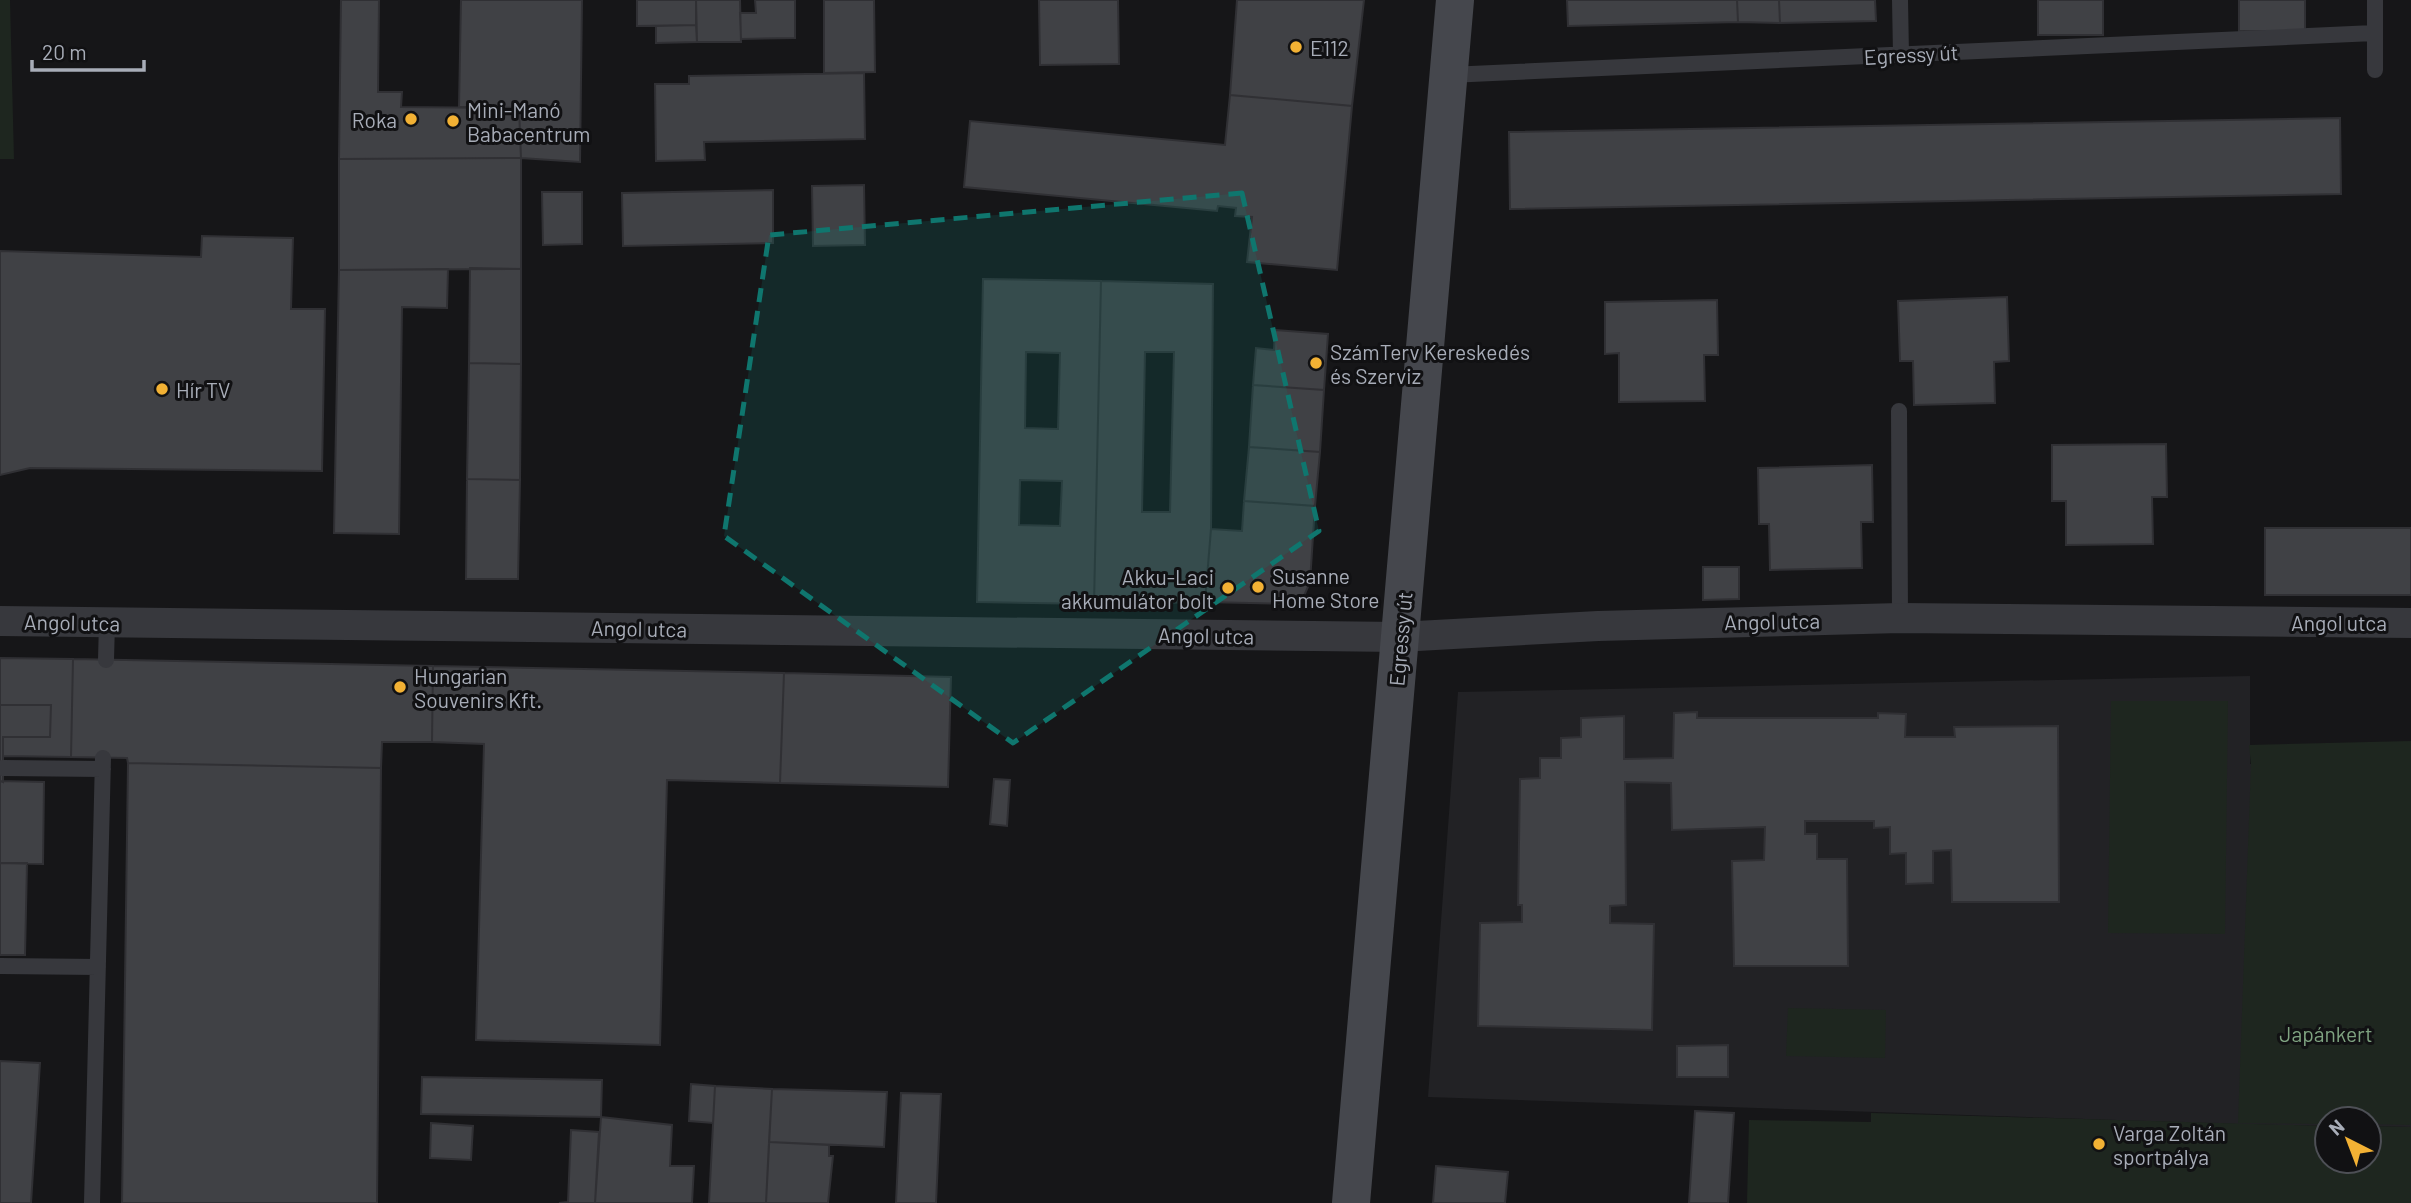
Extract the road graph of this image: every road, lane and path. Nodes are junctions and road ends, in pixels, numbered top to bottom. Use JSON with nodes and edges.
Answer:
{"nodes":[{"id":1,"x":1455,"y":0,"type":"edge"},
{"id":2,"x":1900,"y":0,"type":"edge"},
{"id":3,"x":2375,"y":0,"type":"edge"},
{"id":4,"x":2374,"y":33,"type":"junction"},
{"id":5,"x":1901,"y":54,"type":"junction"},
{"id":6,"x":2375,"y":71,"type":"dead end"},
{"id":7,"x":1449,"y":75,"type":"junction"},
{"id":8,"x":1899,"y":411,"type":"dead end"},
{"id":9,"x":1900,"y":618,"type":"junction"},
{"id":10,"x":0,"y":621,"type":"edge"},
{"id":11,"x":107,"y":622,"type":"junction"},
{"id":12,"x":2411,"y":622,"type":"edge"},
{"id":13,"x":1399,"y":638,"type":"junction"},
{"id":14,"x":106,"y":660,"type":"dead end"},
{"id":15,"x":3,"y":768,"type":"dead end"},
{"id":16,"x":0,"y":966,"type":"edge"},
{"id":17,"x":98,"y":967,"type":"junction"},
{"id":18,"x":92,"y":1203,"type":"edge"},
{"id":19,"x":1351,"y":1203,"type":"edge"}],
"edges":[{"from":1,"to":7,"type":"street","name":"Egressy út"},
{"from":2,"to":5,"type":"lane"},
{"from":3,"to":4,"type":"lane"},
{"from":4,"to":5,"type":"lane","name":"Egressy út"},
{"from":4,"to":6,"type":"lane"},
{"from":5,"to":7,"type":"lane","name":"Egressy út"},
{"from":7,"to":13,"type":"street","name":"Egressy út"},
{"from":8,"to":9,"type":"lane"},
{"from":9,"to":12,"type":"street","name":"Angol utca"},
{"from":9,"to":13,"type":"street","name":"Angol utca"},
{"from":10,"to":11,"type":"street","name":"Angol utca"},
{"from":11,"to":13,"type":"street","name":"Angol utca"},
{"from":11,"to":14,"type":"lane"},
{"from":13,"to":19,"type":"street","name":"Egressy út"},
{"from":15,"to":17,"type":"lane"},
{"from":16,"to":17,"type":"lane"},
{"from":17,"to":18,"type":"lane"}]}
